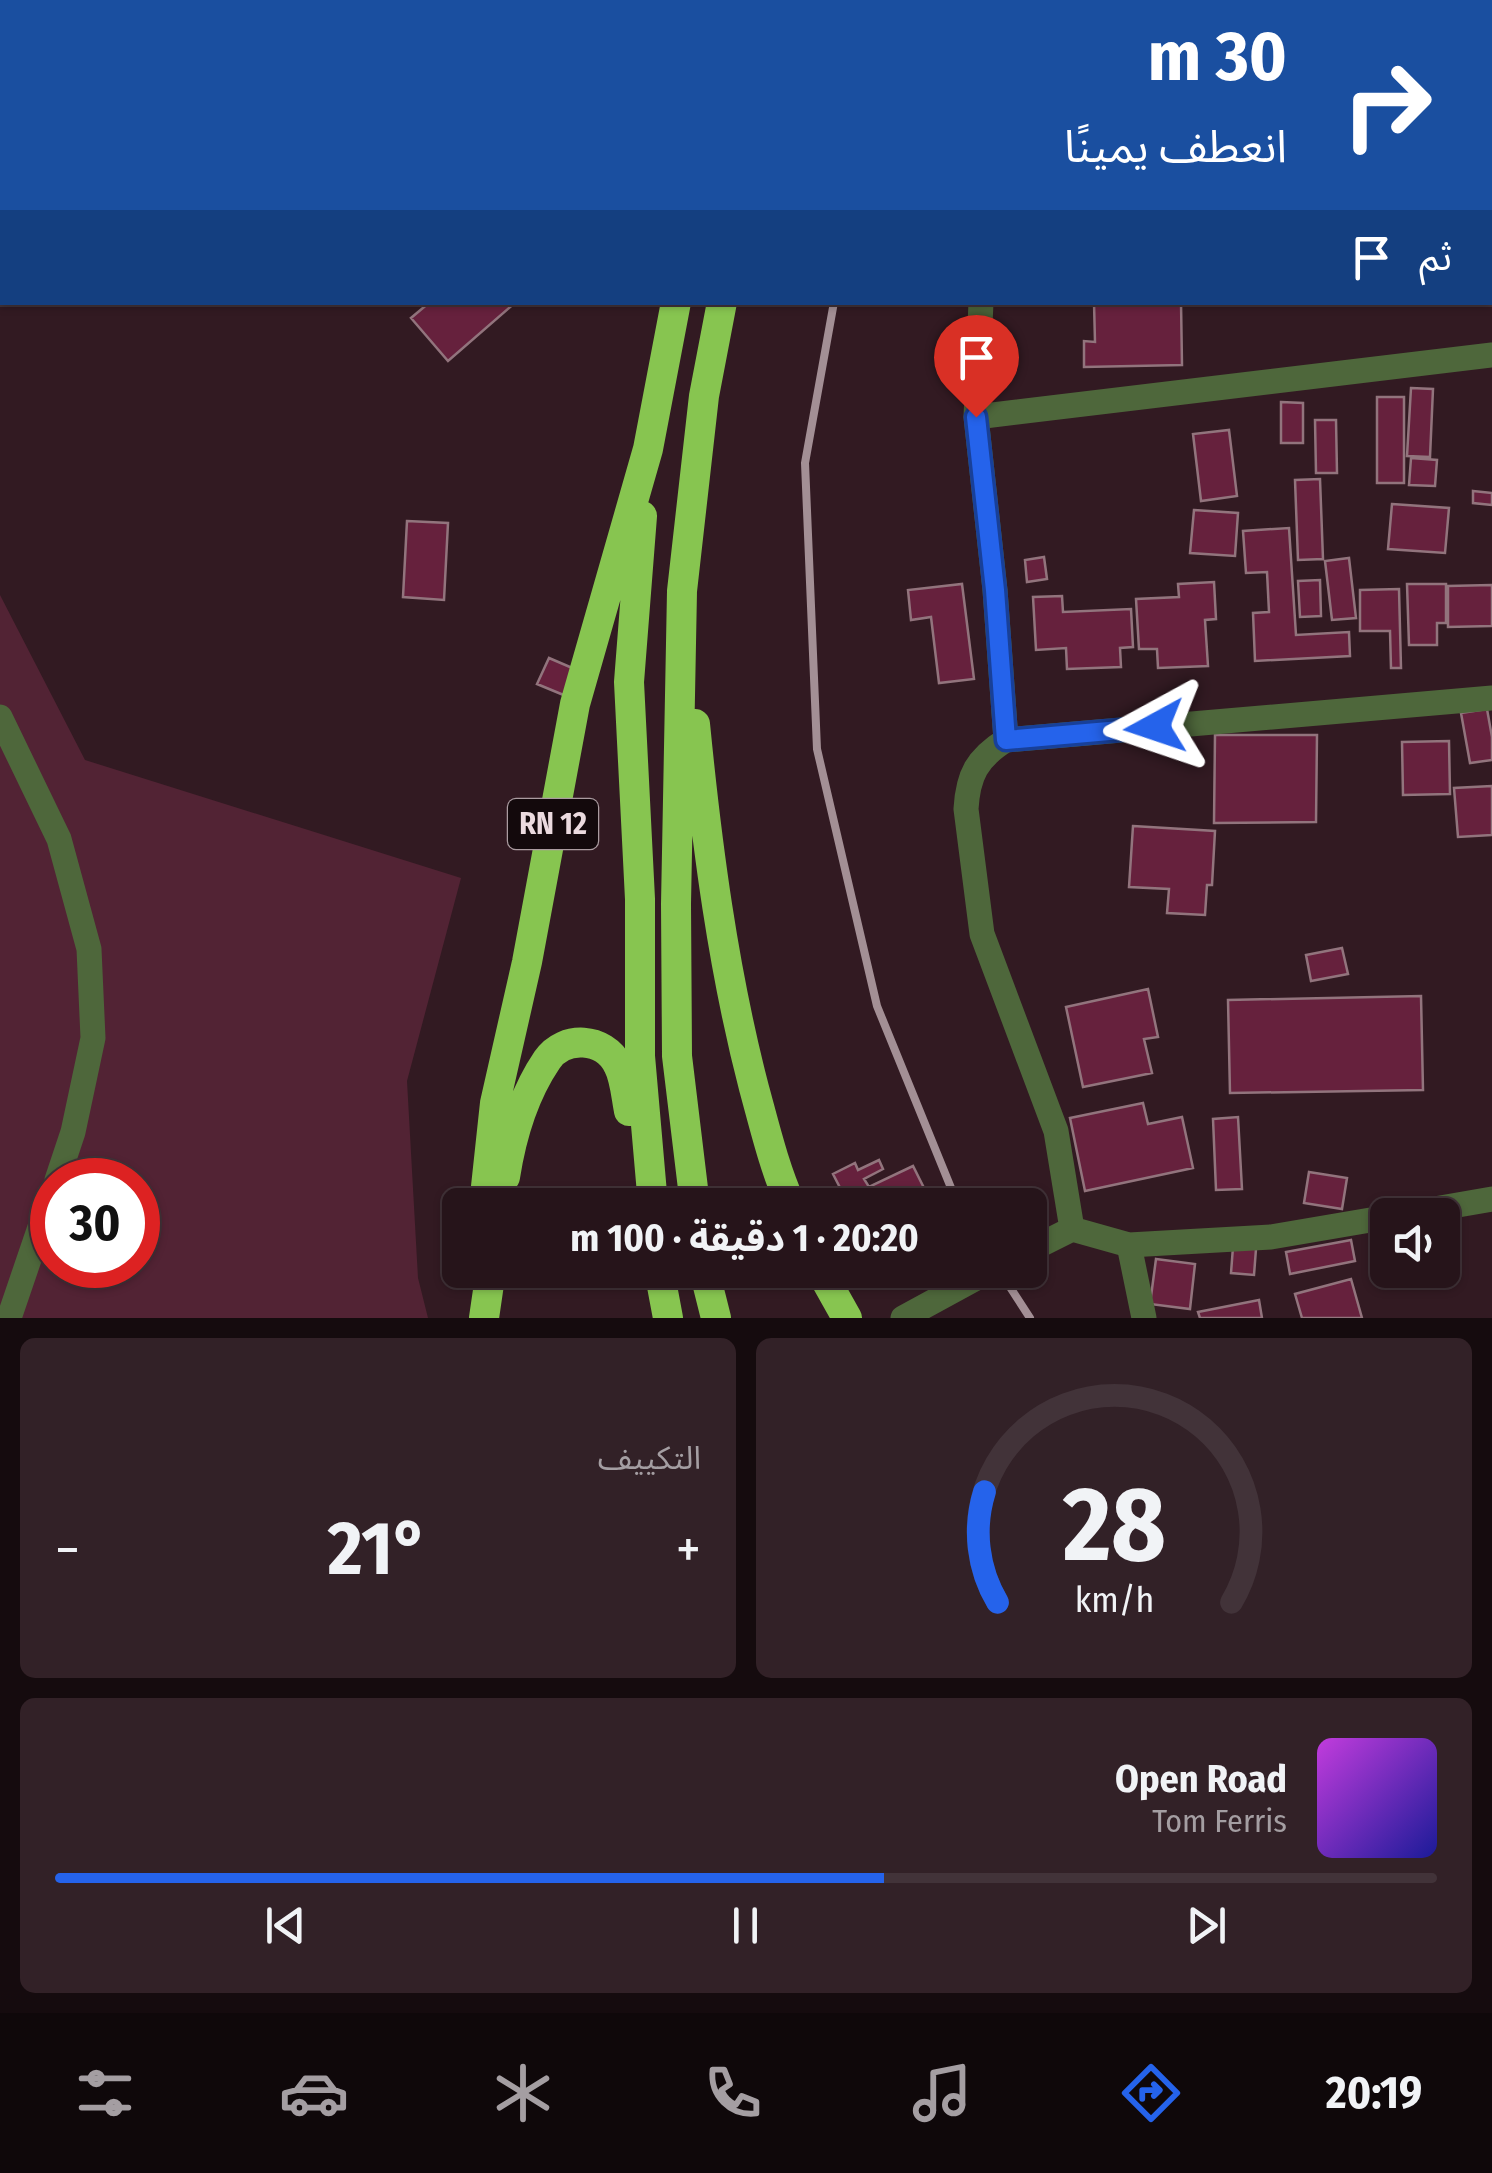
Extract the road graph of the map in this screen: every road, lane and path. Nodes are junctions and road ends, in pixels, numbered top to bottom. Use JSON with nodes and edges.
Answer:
{"nodes":[{"id":1,"x":675,"y":305,"type":"edge"},
{"id":2,"x":721,"y":305,"type":"edge"},
{"id":3,"x":981,"y":305,"type":"edge"},
{"id":4,"x":1492,"y":356,"type":"edge"},
{"id":5,"x":976,"y":417,"type":"junction"},
{"id":6,"x":648,"y":448,"type":"junction"},
{"id":7,"x":682,"y":591,"type":"junction"},
{"id":8,"x":1492,"y":698,"type":"edge"},
{"id":9,"x":0,"y":718,"type":"edge"},
{"id":10,"x":1006,"y":740,"type":"junction"},
{"id":11,"x":65,"y":1158,"type":"edge"},
{"id":12,"x":486,"y":1188,"type":"edge"},
{"id":13,"x":503,"y":1188,"type":"edge"},
{"id":14,"x":646,"y":1188,"type":"edge"},
{"id":15,"x":649,"y":1188,"type":"edge"},
{"id":16,"x":694,"y":1188,"type":"edge"},
{"id":17,"x":783,"y":1188,"type":"edge"},
{"id":18,"x":1492,"y":1199,"type":"edge"},
{"id":19,"x":1460,"y":1205,"type":"edge"},
{"id":20,"x":1370,"y":1220,"type":"edge"},
{"id":21,"x":1072,"y":1229,"type":"junction"},
{"id":22,"x":1047,"y":1242,"type":"edge"},
{"id":23,"x":1129,"y":1244,"type":"junction"},
{"id":24,"x":30,"y":1256,"type":"edge"},
{"id":25,"x":482,"y":1288,"type":"edge"},
{"id":26,"x":488,"y":1288,"type":"edge"},
{"id":27,"x":662,"y":1288,"type":"edge"},
{"id":28,"x":708,"y":1288,"type":"edge"},
{"id":29,"x":830,"y":1288,"type":"edge"},
{"id":30,"x":958,"y":1288,"type":"edge"},
{"id":31,"x":9,"y":1318,"type":"edge"},
{"id":32,"x":484,"y":1318,"type":"edge"},
{"id":33,"x":668,"y":1318,"type":"edge"},
{"id":34,"x":716,"y":1318,"type":"edge"},
{"id":35,"x":847,"y":1318,"type":"edge"},
{"id":36,"x":903,"y":1318,"type":"edge"},
{"id":37,"x":1144,"y":1318,"type":"edge"}],
"edges":[{"from":1,"to":6,"type":"highway","number":"RN 12"},
{"from":2,"to":7,"type":"highway"},
{"from":3,"to":5,"type":"street"},
{"from":4,"to":5,"type":"street"},
{"from":5,"to":10,"type":"street"},
{"from":6,"to":12,"type":"highway","number":"RN 12"},
{"from":6,"to":15,"type":"highway"},
{"from":7,"to":16,"type":"highway"},
{"from":7,"to":17,"type":"highway"},
{"from":8,"to":10,"type":"street"},
{"from":9,"to":11,"type":"street"},
{"from":10,"to":21,"type":"street"},
{"from":13,"to":14,"type":"highway"},
{"from":18,"to":19,"type":"street"},
{"from":20,"to":23,"type":"street"},
{"from":21,"to":22,"type":"street"},
{"from":21,"to":23,"type":"street"},
{"from":23,"to":37,"type":"street"},
{"from":24,"to":31,"type":"street"},
{"from":25,"to":32,"type":"highway"},
{"from":26,"to":32,"type":"highway"},
{"from":27,"to":33,"type":"highway"},
{"from":28,"to":34,"type":"highway"},
{"from":29,"to":35,"type":"highway"},
{"from":30,"to":36,"type":"street"}]}
